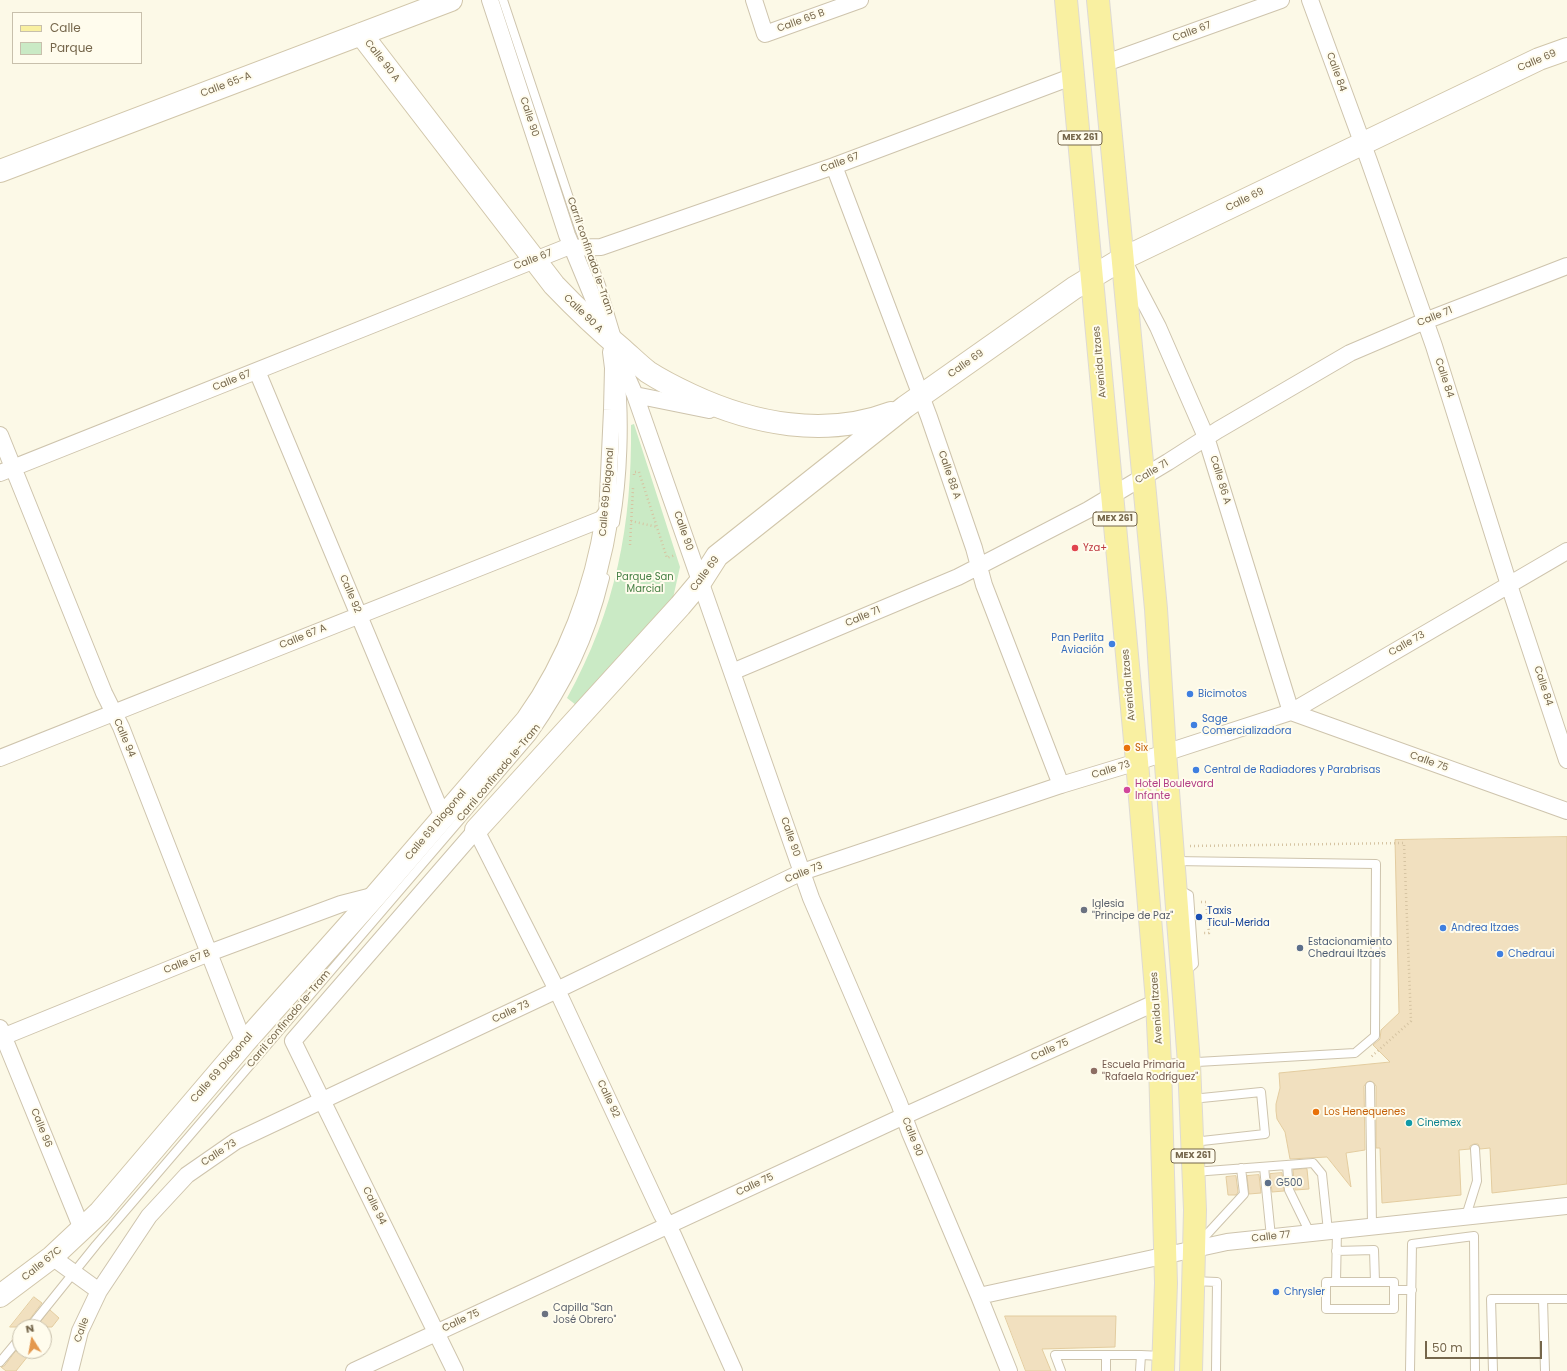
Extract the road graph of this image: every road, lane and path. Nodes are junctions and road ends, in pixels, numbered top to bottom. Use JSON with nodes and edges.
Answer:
{"nodes":[{"id":1,"x":451,"y":0,"type":"edge"},
{"id":2,"x":490,"y":0,"type":"edge"},
{"id":3,"x":503,"y":0,"type":"edge"},
{"id":4,"x":754,"y":0,"type":"edge"},
{"id":5,"x":860,"y":0,"type":"edge"},
{"id":6,"x":1066,"y":0,"type":"edge"},
{"id":7,"x":1098,"y":0,"type":"edge"},
{"id":8,"x":1281,"y":0,"type":"edge"},
{"id":9,"x":1310,"y":0,"type":"edge"},
{"id":10,"x":361,"y":34,"type":"junction"},
{"id":11,"x":1567,"y":48,"type":"edge"},
{"id":12,"x":1103,"y":64,"type":"junction"},
{"id":13,"x":1074,"y":76,"type":"junction"},
{"id":14,"x":1362,"y":143,"type":"junction"},
{"id":15,"x":834,"y":166,"type":"junction"},
{"id":16,"x":0,"y":171,"type":"edge"},
{"id":17,"x":573,"y":245,"type":"junction"},
{"id":18,"x":535,"y":259,"type":"junction"},
{"id":19,"x":1122,"y":259,"type":"junction"},
{"id":20,"x":1567,"y":266,"type":"edge"},
{"id":21,"x":1092,"y":277,"type":"junction"},
{"id":22,"x":1425,"y":321,"type":"junction"},
{"id":23,"x":615,"y":347,"type":"junction"},
{"id":24,"x":257,"y":370,"type":"junction"},
{"id":25,"x":636,"y":395,"type":"junction"},
{"id":26,"x":913,"y":402,"type":"junction"},
{"id":27,"x":760,"y":420,"type":"junction"},
{"id":28,"x":0,"y":434,"type":"edge"},
{"id":29,"x":1206,"y":437,"type":"junction"},
{"id":30,"x":7,"y":471,"type":"edge"},
{"id":31,"x":1142,"y":478,"type":"junction"},
{"id":32,"x":634,"y":479,"type":"dead end"},
{"id":33,"x":633,"y":486,"type":"dead end"},
{"id":34,"x":1113,"y":496,"type":"junction"},
{"id":35,"x":631,"y":521,"type":"junction"},
{"id":36,"x":610,"y":526,"type":"junction"},
{"id":37,"x":657,"y":527,"type":"junction"},
{"id":38,"x":630,"y":545,"type":"dead end"},
{"id":39,"x":1567,"y":551,"type":"edge"},
{"id":40,"x":667,"y":558,"type":"dead end"},
{"id":41,"x":607,"y":566,"type":"dead end"},
{"id":42,"x":979,"y":566,"type":"junction"},
{"id":43,"x":701,"y":581,"type":"junction"},
{"id":44,"x":1509,"y":585,"type":"junction"},
{"id":45,"x":359,"y":615,"type":"junction"},
{"id":46,"x":732,"y":672,"type":"junction"},
{"id":47,"x":113,"y":712,"type":"junction"},
{"id":48,"x":1291,"y":712,"type":"junction"},
{"id":49,"x":1165,"y":752,"type":"junction"},
{"id":50,"x":0,"y":758,"type":"edge"},
{"id":51,"x":1567,"y":760,"type":"edge"},
{"id":52,"x":1137,"y":762,"type":"junction"},
{"id":53,"x":1061,"y":785,"type":"junction"},
{"id":54,"x":1567,"y":811,"type":"edge"},
{"id":55,"x":443,"y":817,"type":"junction"},
{"id":56,"x":476,"y":830,"type":"junction"},
{"id":57,"x":1178,"y":854,"type":"junction"},
{"id":58,"x":802,"y":872,"type":"junction"},
{"id":59,"x":376,"y":894,"type":"junction"},
{"id":60,"x":1195,"y":903,"type":"dead end"},
{"id":61,"x":1197,"y":934,"type":"dead end"},
{"id":62,"x":209,"y":953,"type":"junction"},
{"id":63,"x":557,"y":990,"type":"junction"},
{"id":64,"x":1157,"y":1002,"type":"junction"},
{"id":65,"x":1,"y":1034,"type":"edge"},
{"id":66,"x":244,"y":1043,"type":"junction"},
{"id":67,"x":1194,"y":1057,"type":"junction"},
{"id":68,"x":1371,"y":1057,"type":"dead end"},
{"id":69,"x":1160,"y":1064,"type":"junction"},
{"id":70,"x":1370,"y":1086,"type":"dead end"},
{"id":71,"x":1190,"y":1099,"type":"junction"},
{"id":72,"x":322,"y":1101,"type":"junction"},
{"id":73,"x":904,"y":1116,"type":"junction"},
{"id":74,"x":1192,"y":1142,"type":"junction"},
{"id":75,"x":1475,"y":1149,"type":"dead end"},
{"id":76,"x":1287,"y":1165,"type":"junction"},
{"id":77,"x":1264,"y":1166,"type":"junction"},
{"id":78,"x":1241,"y":1168,"type":"junction"},
{"id":79,"x":1193,"y":1172,"type":"junction"},
{"id":80,"x":1566,"y":1203,"type":"edge"},
{"id":81,"x":1466,"y":1216,"type":"junction"},
{"id":82,"x":668,"y":1225,"type":"junction"},
{"id":83,"x":1372,"y":1226,"type":"junction"},
{"id":84,"x":82,"y":1229,"type":"junction"},
{"id":85,"x":1332,"y":1230,"type":"junction"},
{"id":86,"x":1310,"y":1233,"type":"junction"},
{"id":87,"x":1271,"y":1237,"type":"junction"},
{"id":88,"x":1194,"y":1248,"type":"junction"},
{"id":89,"x":1336,"y":1251,"type":"junction"},
{"id":90,"x":1165,"y":1255,"type":"junction"},
{"id":91,"x":52,"y":1257,"type":"junction"},
{"id":92,"x":75,"y":1272,"type":"junction"},
{"id":93,"x":1193,"y":1281,"type":"junction"},
{"id":94,"x":1336,"y":1282,"type":"junction"},
{"id":95,"x":1375,"y":1282,"type":"junction"},
{"id":96,"x":1394,"y":1290,"type":"junction"},
{"id":97,"x":1412,"y":1290,"type":"junction"},
{"id":98,"x":99,"y":1291,"type":"junction"},
{"id":99,"x":0,"y":1296,"type":"edge"},
{"id":100,"x":979,"y":1296,"type":"junction"},
{"id":101,"x":1543,"y":1299,"type":"junction"},
{"id":102,"x":1567,"y":1299,"type":"edge"},
{"id":103,"x":37,"y":1319,"type":"edge"},
{"id":104,"x":436,"y":1333,"type":"junction"},
{"id":105,"x":12,"y":1348,"type":"edge"},
{"id":106,"x":1106,"y":1355,"type":"junction"},
{"id":107,"x":1141,"y":1355,"type":"junction"},
{"id":108,"x":0,"y":1362,"type":"edge"},
{"id":109,"x":1163,"y":1363,"type":"edge"},
{"id":110,"x":70,"y":1371,"type":"edge"},
{"id":111,"x":354,"y":1371,"type":"edge"},
{"id":112,"x":455,"y":1371,"type":"edge"},
{"id":113,"x":734,"y":1371,"type":"edge"},
{"id":114,"x":1009,"y":1371,"type":"edge"},
{"id":115,"x":1061,"y":1371,"type":"edge"},
{"id":116,"x":1106,"y":1371,"type":"edge"},
{"id":117,"x":1140,"y":1371,"type":"edge"},
{"id":118,"x":1191,"y":1371,"type":"edge"},
{"id":119,"x":1216,"y":1371,"type":"edge"},
{"id":120,"x":1410,"y":1371,"type":"edge"},
{"id":121,"x":1475,"y":1371,"type":"edge"},
{"id":122,"x":1493,"y":1371,"type":"edge"},
{"id":123,"x":1545,"y":1371,"type":"edge"}],
"edges":[{"from":1,"to":10,"type":"main road","name":"Calle 65-A"},
{"from":2,"to":17,"type":"street","name":"Calle 90"},
{"from":3,"to":17,"type":"lane","name":"Carril confinado Ie-Tram"},
{"from":4,"to":5,"type":"street","name":"Calle 65 B"},
{"from":6,"to":13,"type":"main road","name":"Avenida Itzaes","number":"MEX 261"},
{"from":7,"to":12,"type":"main road","number":"MEX 261"},
{"from":8,"to":12,"type":"street","name":"Calle 67"},
{"from":9,"to":14,"type":"street","name":"Calle 84"},
{"from":10,"to":16,"type":"main road","name":"Calle 65-A"},
{"from":10,"to":18,"type":"main road","name":"Calle 90 A"},
{"from":11,"to":14,"type":"main road","name":"Calle 69"},
{"from":12,"to":19,"type":"main road","number":"MEX 261"},
{"from":13,"to":15,"type":"street","name":"Calle 67"},
{"from":13,"to":21,"type":"main road","name":"Avenida Itzaes","number":"MEX 261"},
{"from":14,"to":19,"type":"main road","name":"Calle 69"},
{"from":14,"to":22,"type":"street","name":"Calle 84"},
{"from":15,"to":17,"type":"street","name":"Calle 67"},
{"from":15,"to":26,"type":"street","name":"Calle 88 A"},
{"from":17,"to":18,"type":"street","name":"Calle 67"},
{"from":17,"to":23,"type":"street","name":"Calle 90"},
{"from":18,"to":23,"type":"main road","name":"Calle 90 A"},
{"from":18,"to":24,"type":"street","name":"Calle 67"},
{"from":19,"to":21,"type":"main road","name":"Calle 69"},
{"from":19,"to":29,"type":"street","name":"Calle 86 A"},
{"from":19,"to":31,"type":"main road","number":"MEX 261"},
{"from":20,"to":22,"type":"street","name":"Calle 71"},
{"from":21,"to":26,"type":"main road","name":"Calle 69"},
{"from":21,"to":34,"type":"main road","name":"Avenida Itzaes","number":"MEX 261"},
{"from":22,"to":29,"type":"street","name":"Calle 71"},
{"from":22,"to":44,"type":"street","name":"Calle 84"},
{"from":23,"to":25,"type":"street","name":"Calle 90"},
{"from":23,"to":27,"type":"main road","name":"Calle 90 A"},
{"from":23,"to":36,"type":"street","name":"Calle 69 Diagonal"},
{"from":23,"to":36,"type":"lane"},
{"from":24,"to":30,"type":"street","name":"Calle 67"},
{"from":24,"to":45,"type":"street","name":"Calle 92"},
{"from":25,"to":27,"type":"street"},
{"from":25,"to":43,"type":"street","name":"Calle 90"},
{"from":26,"to":27,"type":"main road","name":"Calle 90 A"},
{"from":26,"to":42,"type":"street","name":"Calle 88 A"},
{"from":26,"to":43,"type":"main road","name":"Calle 69"},
{"from":28,"to":30,"type":"street","name":"Calle 94"},
{"from":29,"to":31,"type":"street","name":"Calle 71"},
{"from":29,"to":48,"type":"street","name":"Calle 86 A"},
{"from":30,"to":47,"type":"street","name":"Calle 94"},
{"from":31,"to":34,"type":"street","name":"Calle 71"},
{"from":31,"to":49,"type":"main road","number":"MEX 261"},
{"from":32,"to":37,"type":"path"},
{"from":33,"to":35,"type":"path"},
{"from":34,"to":42,"type":"street","name":"Calle 71"},
{"from":34,"to":52,"type":"main road","name":"Avenida Itzaes","number":"MEX 261"},
{"from":35,"to":37,"type":"path"},
{"from":35,"to":38,"type":"path"},
{"from":36,"to":45,"type":"street","name":"Calle 67 A"},
{"from":36,"to":55,"type":"main road","name":"Calle 69 Diagonal"},
{"from":37,"to":40,"type":"path"},
{"from":39,"to":44,"type":"street","name":"Calle 73"},
{"from":41,"to":92,"type":"lane","name":"Carril confinado Ie-Tram"},
{"from":42,"to":46,"type":"street","name":"Calle 71"},
{"from":42,"to":53,"type":"street","name":"Calle 88 A"},
{"from":43,"to":46,"type":"street","name":"Calle 90"},
{"from":43,"to":56,"type":"main road","name":"Calle 69"},
{"from":44,"to":48,"type":"street","name":"Calle 73"},
{"from":44,"to":51,"type":"street","name":"Calle 84"},
{"from":45,"to":47,"type":"street","name":"Calle 67 A"},
{"from":45,"to":55,"type":"street","name":"Calle 92"},
{"from":46,"to":58,"type":"street","name":"Calle 90"},
{"from":47,"to":50,"type":"street","name":"Calle 67 A"},
{"from":47,"to":62,"type":"street","name":"Calle 94"},
{"from":48,"to":49,"type":"street","name":"Calle 73"},
{"from":48,"to":54,"type":"street","name":"Calle 75"},
{"from":49,"to":52,"type":"street","name":"Calle 73"},
{"from":49,"to":57,"type":"main road","number":"MEX 261"},
{"from":52,"to":53,"type":"street","name":"Calle 73"},
{"from":52,"to":64,"type":"main road","name":"Avenida Itzaes","number":"MEX 261"},
{"from":53,"to":58,"type":"street","name":"Calle 73"},
{"from":55,"to":59,"type":"main road","name":"Calle 69 Diagonal"},
{"from":56,"to":63,"type":"street","name":"Calle 92"},
{"from":56,"to":72,"type":"street","name":"Calle 94"},
{"from":57,"to":67,"type":"main road","number":"MEX 261"},
{"from":57,"to":67,"type":"lane"},
{"from":57,"to":68,"type":"path"},
{"from":58,"to":63,"type":"street","name":"Calle 73"},
{"from":58,"to":73,"type":"street","name":"Calle 90"},
{"from":59,"to":62,"type":"street","name":"Calle 67 B"},
{"from":59,"to":66,"type":"main road","name":"Calle 69 Diagonal"},
{"from":60,"to":61,"type":"path"},
{"from":62,"to":65,"type":"street","name":"Calle 67 B"},
{"from":62,"to":66,"type":"street","name":"Calle 94"},
{"from":63,"to":72,"type":"street","name":"Calle 73"},
{"from":63,"to":82,"type":"street","name":"Calle 92"},
{"from":64,"to":69,"type":"main road","name":"Avenida Itzaes","number":"MEX 261"},
{"from":64,"to":73,"type":"street","name":"Calle 75"},
{"from":65,"to":84,"type":"street","name":"Calle 96"},
{"from":66,"to":84,"type":"main road","name":"Calle 69 Diagonal"},
{"from":67,"to":69,"type":"lane"},
{"from":67,"to":71,"type":"main road","number":"MEX 261"},
{"from":69,"to":90,"type":"main road","name":"Avenida Itzaes","number":"MEX 261"},
{"from":70,"to":83,"type":"lane"},
{"from":71,"to":74,"type":"main road","number":"MEX 261"},
{"from":71,"to":74,"type":"lane"},
{"from":72,"to":98,"type":"street","name":"Calle 73"},
{"from":72,"to":104,"type":"street","name":"Calle 94"},
{"from":73,"to":82,"type":"street","name":"Calle 75"},
{"from":73,"to":100,"type":"street","name":"Calle 90"},
{"from":74,"to":79,"type":"main road","number":"MEX 261"},
{"from":75,"to":81,"type":"lane"},
{"from":76,"to":77,"type":"lane"},
{"from":76,"to":85,"type":"lane"},
{"from":76,"to":86,"type":"lane"},
{"from":77,"to":78,"type":"lane"},
{"from":77,"to":87,"type":"lane"},
{"from":78,"to":79,"type":"lane"},
{"from":78,"to":88,"type":"lane"},
{"from":79,"to":88,"type":"main road","number":"MEX 261"},
{"from":80,"to":81,"type":"street","name":"Calle 77"},
{"from":81,"to":83,"type":"street","name":"Calle 77"},
{"from":82,"to":104,"type":"street","name":"Calle 75"},
{"from":82,"to":113,"type":"street","name":"Calle 92"},
{"from":83,"to":85,"type":"street","name":"Calle 77"},
{"from":84,"to":91,"type":"main road","name":"Calle 67C"},
{"from":85,"to":86,"type":"street","name":"Calle 77"},
{"from":85,"to":89,"type":"lane"},
{"from":86,"to":87,"type":"street","name":"Calle 77"},
{"from":87,"to":88,"type":"street","name":"Calle 77"},
{"from":88,"to":90,"type":"street","name":"Calle 77"},
{"from":88,"to":93,"type":"main road","number":"MEX 261"},
{"from":89,"to":94,"type":"lane"},
{"from":89,"to":95,"type":"lane"},
{"from":90,"to":100,"type":"street","name":"Calle 77"},
{"from":90,"to":109,"type":"main road","name":"Avenida Itzaes","number":"MEX 261"},
{"from":91,"to":92,"type":"street"},
{"from":91,"to":99,"type":"main road","name":"Calle 67C"},
{"from":92,"to":98,"type":"street"},
{"from":92,"to":103,"type":"lane","name":"Carril confinado Ie-Tram"},
{"from":93,"to":118,"type":"main road","number":"MEX 261"},
{"from":93,"to":119,"type":"lane"},
{"from":94,"to":95,"type":"lane"},
{"from":94,"to":96,"type":"lane"},
{"from":95,"to":96,"type":"lane"},
{"from":96,"to":97,"type":"lane"},
{"from":97,"to":120,"type":"lane"},
{"from":97,"to":121,"type":"lane"},
{"from":98,"to":110,"type":"street","name":"Calle"},
{"from":100,"to":114,"type":"street","name":"Calle 90"},
{"from":101,"to":102,"type":"lane"},
{"from":101,"to":122,"type":"lane"},
{"from":101,"to":123,"type":"lane"},
{"from":104,"to":111,"type":"street","name":"Calle 75"},
{"from":104,"to":112,"type":"street","name":"Calle 94"},
{"from":105,"to":108,"type":"lane"},
{"from":106,"to":107,"type":"lane"},
{"from":106,"to":115,"type":"lane"},
{"from":106,"to":116,"type":"lane"},
{"from":107,"to":109,"type":"lane"},
{"from":107,"to":117,"type":"lane"}]}
